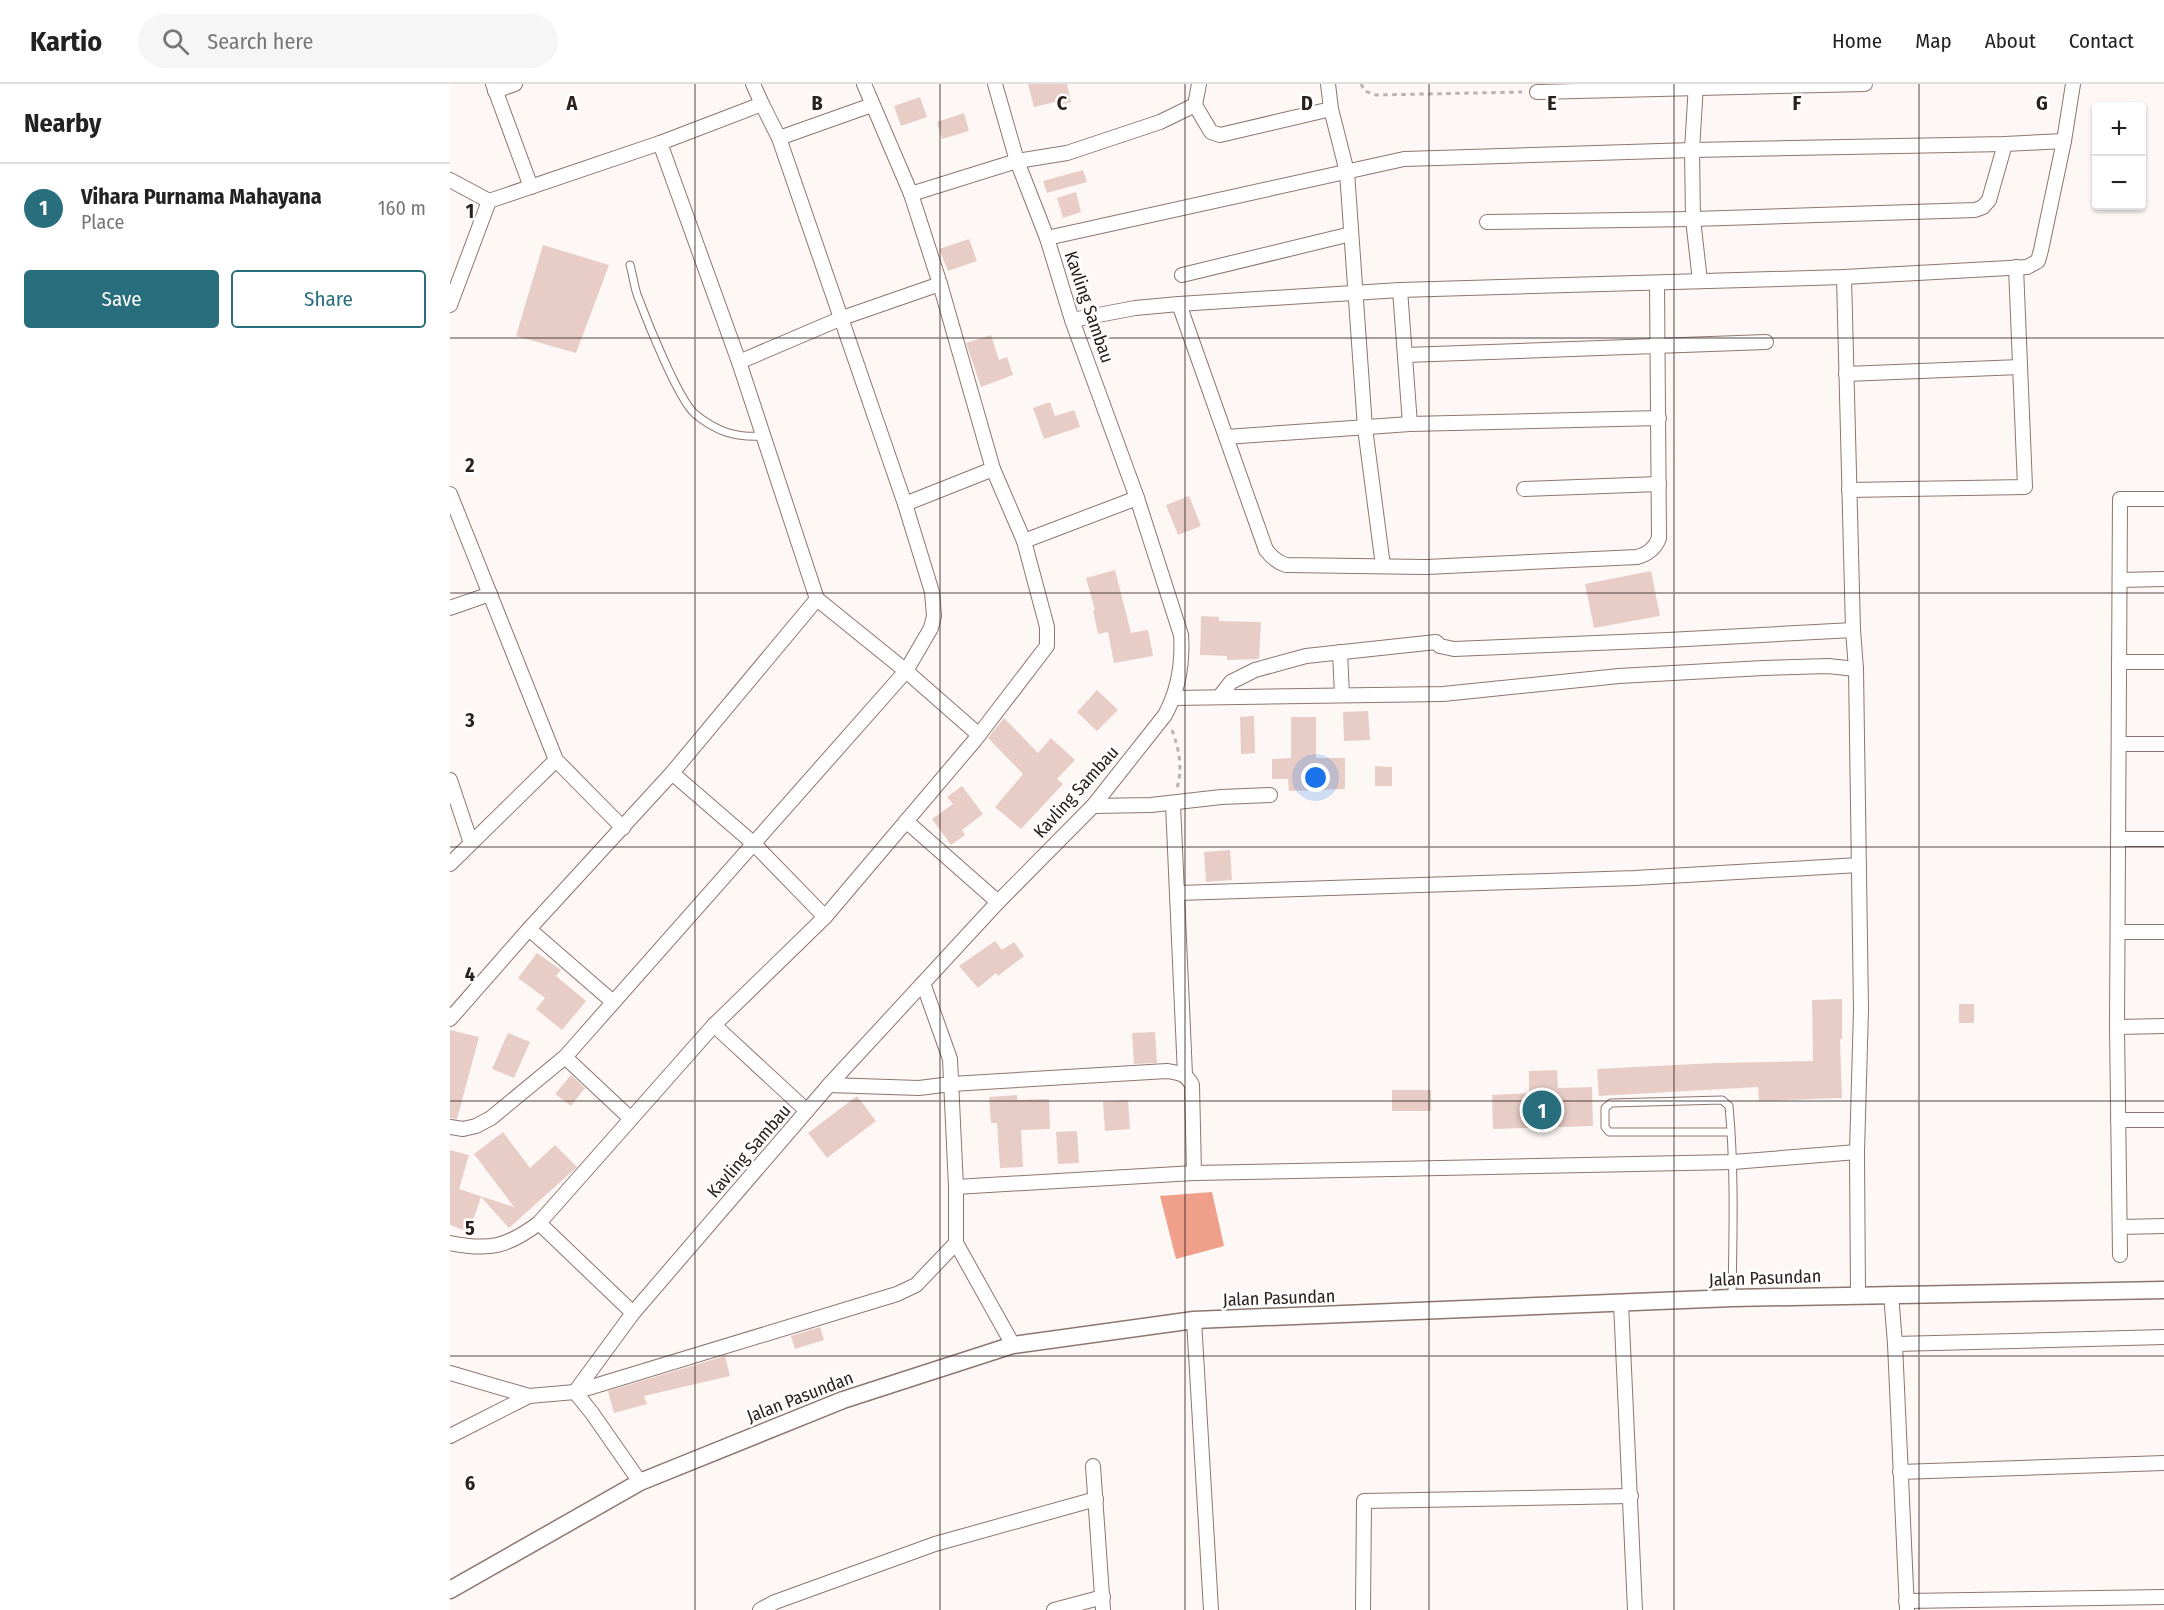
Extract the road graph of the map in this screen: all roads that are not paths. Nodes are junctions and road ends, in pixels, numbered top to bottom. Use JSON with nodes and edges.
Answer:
{"nodes":[{"id":1,"x":515,"y":84,"type":"edge"},
{"id":2,"x":753,"y":84,"type":"edge"},
{"id":3,"x":864,"y":84,"type":"edge"},
{"id":4,"x":995,"y":84,"type":"edge"},
{"id":5,"x":1199,"y":84,"type":"edge"},
{"id":6,"x":1328,"y":84,"type":"edge"},
{"id":7,"x":1865,"y":84,"type":"edge"},
{"id":8,"x":2073,"y":84,"type":"edge"},
{"id":9,"x":1696,"y":87,"type":"edge"},
{"id":10,"x":494,"y":88,"type":"edge"},
{"id":11,"x":1537,"y":92,"type":"road end"},
{"id":12,"x":762,"y":105,"type":"junction"},
{"id":13,"x":872,"y":105,"type":"junction"},
{"id":14,"x":1196,"y":105,"type":"junction"},
{"id":15,"x":1331,"y":109,"type":"junction"},
{"id":16,"x":779,"y":138,"type":"junction"},
{"id":17,"x":2064,"y":141,"type":"junction"},
{"id":18,"x":660,"y":143,"type":"junction"},
{"id":19,"x":2005,"y":144,"type":"junction"},
{"id":20,"x":1692,"y":150,"type":"junction"},
{"id":21,"x":1017,"y":161,"type":"junction"},
{"id":22,"x":1347,"y":172,"type":"junction"},
{"id":23,"x":450,"y":180,"type":"edge"},
{"id":24,"x":531,"y":187,"type":"junction"},
{"id":25,"x":911,"y":194,"type":"junction"},
{"id":26,"x":489,"y":201,"type":"junction"},
{"id":27,"x":1693,"y":219,"type":"junction"},
{"id":28,"x":1487,"y":222,"type":"dead end"},
{"id":29,"x":1351,"y":234,"type":"junction"},
{"id":30,"x":1047,"y":238,"type":"junction"},
{"id":31,"x":630,"y":265,"type":"dead end"},
{"id":32,"x":2016,"y":267,"type":"junction"},
{"id":33,"x":1182,"y":275,"type":"dead end"},
{"id":34,"x":1844,"y":277,"type":"junction"},
{"id":35,"x":1700,"y":281,"type":"junction"},
{"id":36,"x":1657,"y":283,"type":"junction"},
{"id":37,"x":940,"y":284,"type":"junction"},
{"id":38,"x":1400,"y":290,"type":"junction"},
{"id":39,"x":1357,"y":292,"type":"junction"},
{"id":40,"x":1179,"y":304,"type":"junction"},
{"id":41,"x":450,"y":305,"type":"edge"},
{"id":42,"x":842,"y":318,"type":"junction"},
{"id":43,"x":1072,"y":320,"type":"junction"},
{"id":44,"x":1766,"y":342,"type":"dead end"},
{"id":45,"x":1659,"y":345,"type":"junction"},
{"id":46,"x":1405,"y":355,"type":"junction"},
{"id":47,"x":739,"y":362,"type":"junction"},
{"id":48,"x":2020,"y":367,"type":"junction"},
{"id":49,"x":1846,"y":374,"type":"junction"},
{"id":50,"x":1659,"y":418,"type":"junction"},
{"id":51,"x":1410,"y":424,"type":"junction"},
{"id":52,"x":1365,"y":428,"type":"junction"},
{"id":53,"x":764,"y":436,"type":"junction"},
{"id":54,"x":1226,"y":437,"type":"junction"},
{"id":55,"x":993,"y":469,"type":"junction"},
{"id":56,"x":1659,"y":484,"type":"junction"},
{"id":57,"x":1524,"y":489,"type":"dead end"},
{"id":58,"x":1849,"y":490,"type":"junction"},
{"id":59,"x":450,"y":494,"type":"edge"},
{"id":60,"x":1137,"y":498,"type":"junction"},
{"id":61,"x":2164,"y":499,"type":"edge"},
{"id":62,"x":905,"y":504,"type":"junction"},
{"id":63,"x":1024,"y":541,"type":"junction"},
{"id":64,"x":1383,"y":566,"type":"junction"},
{"id":65,"x":2164,"y":579,"type":"edge"},
{"id":66,"x":2120,"y":580,"type":"junction"},
{"id":67,"x":490,"y":594,"type":"junction"},
{"id":68,"x":817,"y":599,"type":"junction"},
{"id":69,"x":450,"y":608,"type":"edge"},
{"id":70,"x":1853,"y":630,"type":"junction"},
{"id":71,"x":1340,"y":652,"type":"junction"},
{"id":72,"x":2119,"y":662,"type":"junction"},
{"id":73,"x":2164,"y":662,"type":"edge"},
{"id":74,"x":1856,"y":669,"type":"junction"},
{"id":75,"x":906,"y":671,"type":"junction"},
{"id":76,"x":1342,"y":695,"type":"junction"},
{"id":77,"x":1220,"y":696,"type":"junction"},
{"id":78,"x":1174,"y":698,"type":"junction"},
{"id":79,"x":979,"y":735,"type":"junction"},
{"id":80,"x":2119,"y":744,"type":"junction"},
{"id":81,"x":2164,"y":744,"type":"edge"},
{"id":82,"x":556,"y":760,"type":"junction"},
{"id":83,"x":672,"y":773,"type":"junction"},
{"id":84,"x":450,"y":780,"type":"edge"},
{"id":85,"x":1270,"y":795,"type":"dead end"},
{"id":86,"x":1173,"y":804,"type":"junction"},
{"id":87,"x":1093,"y":806,"type":"junction"},
{"id":88,"x":906,"y":820,"type":"junction"},
{"id":89,"x":623,"y":828,"type":"junction"},
{"id":90,"x":2118,"y":839,"type":"junction"},
{"id":91,"x":2164,"y":839,"type":"edge"},
{"id":92,"x":471,"y":843,"type":"junction"},
{"id":93,"x":753,"y":843,"type":"junction"},
{"id":94,"x":450,"y":864,"type":"edge"},
{"id":95,"x":1859,"y":864,"type":"junction"},
{"id":96,"x":1178,"y":893,"type":"junction"},
{"id":97,"x":998,"y":902,"type":"junction"},
{"id":98,"x":825,"y":917,"type":"junction"},
{"id":99,"x":529,"y":929,"type":"junction"},
{"id":100,"x":2118,"y":932,"type":"junction"},
{"id":101,"x":2164,"y":932,"type":"edge"},
{"id":102,"x":923,"y":983,"type":"junction"},
{"id":103,"x":613,"y":1002,"type":"junction"},
{"id":104,"x":450,"y":1019,"type":"edge"},
{"id":105,"x":714,"y":1025,"type":"junction"},
{"id":106,"x":2164,"y":1026,"type":"edge"},
{"id":107,"x":2117,"y":1027,"type":"junction"},
{"id":108,"x":565,"y":1057,"type":"junction"},
{"id":109,"x":1185,"y":1075,"type":"junction"},
{"id":110,"x":951,"y":1084,"type":"junction"},
{"id":111,"x":830,"y":1085,"type":"junction"},
{"id":112,"x":807,"y":1111,"type":"junction"},
{"id":113,"x":631,"y":1119,"type":"junction"},
{"id":114,"x":2118,"y":1120,"type":"junction"},
{"id":115,"x":2164,"y":1120,"type":"edge"},
{"id":116,"x":450,"y":1127,"type":"edge"},
{"id":117,"x":1731,"y":1132,"type":"junction"},
{"id":118,"x":1857,"y":1152,"type":"junction"},
{"id":119,"x":1734,"y":1162,"type":"junction"},
{"id":120,"x":1194,"y":1173,"type":"junction"},
{"id":121,"x":956,"y":1187,"type":"junction"},
{"id":122,"x":539,"y":1223,"type":"junction"},
{"id":123,"x":2164,"y":1226,"type":"edge"},
{"id":124,"x":2120,"y":1227,"type":"junction"},
{"id":125,"x":450,"y":1243,"type":"edge"},
{"id":126,"x":956,"y":1243,"type":"junction"},
{"id":127,"x":2120,"y":1255,"type":"dead end"},
{"id":128,"x":2164,"y":1290,"type":"edge"},
{"id":129,"x":1891,"y":1294,"type":"junction"},
{"id":130,"x":1858,"y":1295,"type":"junction"},
{"id":131,"x":1732,"y":1298,"type":"junction"},
{"id":132,"x":1621,"y":1303,"type":"junction"},
{"id":133,"x":633,"y":1313,"type":"junction"},
{"id":134,"x":1194,"y":1320,"type":"junction"},
{"id":135,"x":2164,"y":1337,"type":"edge"},
{"id":136,"x":1895,"y":1344,"type":"junction"},
{"id":137,"x":1013,"y":1345,"type":"junction"},
{"id":138,"x":450,"y":1372,"type":"edge"},
{"id":139,"x":575,"y":1392,"type":"junction"},
{"id":140,"x":529,"y":1396,"type":"junction"},
{"id":141,"x":450,"y":1436,"type":"edge"},
{"id":142,"x":2164,"y":1463,"type":"edge"},
{"id":143,"x":1094,"y":1466,"type":"dead end"},
{"id":144,"x":1900,"y":1472,"type":"junction"},
{"id":145,"x":640,"y":1482,"type":"junction"},
{"id":146,"x":1631,"y":1496,"type":"junction"},
{"id":147,"x":1096,"y":1499,"type":"junction"},
{"id":148,"x":450,"y":1590,"type":"edge"},
{"id":149,"x":2164,"y":1597,"type":"edge"},
{"id":150,"x":1103,"y":1603,"type":"edge"},
{"id":151,"x":1906,"y":1605,"type":"edge"},
{"id":152,"x":777,"y":1606,"type":"edge"},
{"id":153,"x":760,"y":1610,"type":"edge"},
{"id":154,"x":1054,"y":1610,"type":"edge"},
{"id":155,"x":1211,"y":1610,"type":"edge"},
{"id":156,"x":1363,"y":1610,"type":"edge"},
{"id":157,"x":1635,"y":1610,"type":"edge"}],
"edges":[{"from":1,"to":10,"type":"street"},
{"from":2,"to":12,"type":"street"},
{"from":3,"to":13,"type":"street"},
{"from":4,"to":21,"type":"street","name":"Kavling Sambau"},
{"from":5,"to":14,"type":"street"},
{"from":6,"to":15,"type":"street"},
{"from":7,"to":9,"type":"street"},
{"from":8,"to":17,"type":"street"},
{"from":9,"to":11,"type":"street"},
{"from":9,"to":20,"type":"street"},
{"from":10,"to":24,"type":"street"},
{"from":12,"to":16,"type":"street"},
{"from":12,"to":18,"type":"street"},
{"from":13,"to":16,"type":"street"},
{"from":13,"to":25,"type":"street"},
{"from":14,"to":15,"type":"street"},
{"from":14,"to":21,"type":"street"},
{"from":15,"to":22,"type":"street"},
{"from":16,"to":42,"type":"street"},
{"from":17,"to":19,"type":"street"},
{"from":17,"to":32,"type":"street"},
{"from":18,"to":24,"type":"street"},
{"from":18,"to":47,"type":"street"},
{"from":19,"to":20,"type":"street"},
{"from":19,"to":27,"type":"street"},
{"from":20,"to":22,"type":"street"},
{"from":20,"to":27,"type":"street"},
{"from":21,"to":25,"type":"street"},
{"from":21,"to":30,"type":"street","name":"Kavling Sambau"},
{"from":22,"to":29,"type":"street"},
{"from":22,"to":30,"type":"street"},
{"from":23,"to":26,"type":"street"},
{"from":24,"to":26,"type":"street"},
{"from":25,"to":37,"type":"street"},
{"from":26,"to":41,"type":"street"},
{"from":27,"to":28,"type":"street"},
{"from":27,"to":35,"type":"street"},
{"from":29,"to":33,"type":"street"},
{"from":29,"to":39,"type":"street"},
{"from":30,"to":43,"type":"street","name":"Kavling Sambau"},
{"from":31,"to":53,"type":"lane"},
{"from":32,"to":34,"type":"street"},
{"from":32,"to":48,"type":"street"},
{"from":34,"to":35,"type":"street"},
{"from":34,"to":49,"type":"street"},
{"from":35,"to":36,"type":"street"},
{"from":36,"to":38,"type":"street"},
{"from":36,"to":45,"type":"street"},
{"from":37,"to":42,"type":"street"},
{"from":37,"to":55,"type":"street"},
{"from":38,"to":39,"type":"street"},
{"from":38,"to":46,"type":"street"},
{"from":39,"to":40,"type":"street"},
{"from":39,"to":52,"type":"street"},
{"from":40,"to":43,"type":"street"},
{"from":40,"to":54,"type":"street"},
{"from":42,"to":47,"type":"street"},
{"from":42,"to":62,"type":"street"},
{"from":43,"to":60,"type":"street","name":"Kavling Sambau"},
{"from":44,"to":45,"type":"street"},
{"from":45,"to":46,"type":"street"},
{"from":45,"to":50,"type":"street"},
{"from":46,"to":51,"type":"street"},
{"from":47,"to":53,"type":"street"},
{"from":48,"to":49,"type":"street"},
{"from":48,"to":58,"type":"street"},
{"from":49,"to":58,"type":"street"},
{"from":50,"to":51,"type":"street"},
{"from":50,"to":56,"type":"street"},
{"from":51,"to":52,"type":"street"},
{"from":52,"to":54,"type":"street"},
{"from":52,"to":64,"type":"street"},
{"from":53,"to":68,"type":"street"},
{"from":54,"to":64,"type":"street"},
{"from":55,"to":62,"type":"street"},
{"from":55,"to":63,"type":"street"},
{"from":56,"to":57,"type":"street"},
{"from":56,"to":64,"type":"street"},
{"from":58,"to":70,"type":"street"},
{"from":59,"to":67,"type":"street"},
{"from":60,"to":63,"type":"street"},
{"from":60,"to":78,"type":"street","name":"Kavling Sambau"},
{"from":61,"to":66,"type":"street"},
{"from":62,"to":75,"type":"street"},
{"from":63,"to":79,"type":"street"},
{"from":65,"to":66,"type":"street"},
{"from":66,"to":72,"type":"street"},
{"from":67,"to":69,"type":"street"},
{"from":67,"to":82,"type":"street"},
{"from":68,"to":75,"type":"street"},
{"from":68,"to":83,"type":"street"},
{"from":70,"to":71,"type":"street"},
{"from":70,"to":74,"type":"street"},
{"from":71,"to":76,"type":"street"},
{"from":71,"to":77,"type":"street"},
{"from":72,"to":73,"type":"street"},
{"from":72,"to":80,"type":"street"},
{"from":74,"to":76,"type":"street"},
{"from":74,"to":95,"type":"street"},
{"from":75,"to":79,"type":"street"},
{"from":75,"to":93,"type":"street"},
{"from":76,"to":77,"type":"street"},
{"from":77,"to":78,"type":"street"},
{"from":78,"to":87,"type":"street","name":"Kavling Sambau"},
{"from":79,"to":88,"type":"street"},
{"from":80,"to":81,"type":"street"},
{"from":80,"to":90,"type":"street"},
{"from":82,"to":89,"type":"street"},
{"from":82,"to":92,"type":"street"},
{"from":83,"to":89,"type":"street"},
{"from":83,"to":93,"type":"street"},
{"from":84,"to":92,"type":"street"},
{"from":85,"to":86,"type":"street"},
{"from":86,"to":87,"type":"street"},
{"from":86,"to":96,"type":"street"},
{"from":87,"to":97,"type":"street","name":"Kavling Sambau"},
{"from":88,"to":97,"type":"street"},
{"from":88,"to":98,"type":"street"},
{"from":89,"to":99,"type":"street"},
{"from":90,"to":91,"type":"street"},
{"from":90,"to":100,"type":"street"},
{"from":92,"to":94,"type":"street"},
{"from":93,"to":98,"type":"street"},
{"from":93,"to":103,"type":"street"},
{"from":95,"to":96,"type":"street"},
{"from":95,"to":118,"type":"street"},
{"from":96,"to":109,"type":"street"},
{"from":97,"to":102,"type":"street","name":"Kavling Sambau"},
{"from":98,"to":105,"type":"street"},
{"from":99,"to":103,"type":"street"},
{"from":99,"to":104,"type":"street"},
{"from":100,"to":101,"type":"street"},
{"from":100,"to":107,"type":"street"},
{"from":102,"to":110,"type":"street"},
{"from":102,"to":111,"type":"street","name":"Kavling Sambau"},
{"from":103,"to":108,"type":"street"},
{"from":105,"to":112,"type":"street"},
{"from":105,"to":113,"type":"street"},
{"from":106,"to":107,"type":"street"},
{"from":107,"to":114,"type":"street"},
{"from":108,"to":113,"type":"street"},
{"from":108,"to":116,"type":"street"},
{"from":109,"to":110,"type":"street"},
{"from":109,"to":120,"type":"street"},
{"from":110,"to":111,"type":"street"},
{"from":110,"to":121,"type":"street"},
{"from":111,"to":112,"type":"street","name":"Kavling Sambau"},
{"from":112,"to":133,"type":"street","name":"Kavling Sambau"},
{"from":113,"to":122,"type":"street"},
{"from":114,"to":115,"type":"street"},
{"from":114,"to":124,"type":"street"},
{"from":117,"to":117,"type":"lane"},
{"from":117,"to":119,"type":"lane"},
{"from":118,"to":119,"type":"street"},
{"from":118,"to":130,"type":"street"},
{"from":119,"to":120,"type":"street"},
{"from":119,"to":131,"type":"lane"},
{"from":120,"to":121,"type":"street"},
{"from":121,"to":126,"type":"street"},
{"from":122,"to":125,"type":"street"},
{"from":122,"to":133,"type":"street"},
{"from":123,"to":124,"type":"street"},
{"from":124,"to":127,"type":"street"},
{"from":126,"to":137,"type":"street"},
{"from":126,"to":139,"type":"street"},
{"from":128,"to":129,"type":"street","name":"Jalan Pasundan"},
{"from":129,"to":130,"type":"street","name":"Jalan Pasundan"},
{"from":129,"to":136,"type":"street"},
{"from":130,"to":131,"type":"street","name":"Jalan Pasundan"},
{"from":131,"to":132,"type":"street","name":"Jalan Pasundan"},
{"from":132,"to":134,"type":"street","name":"Jalan Pasundan"},
{"from":132,"to":146,"type":"street"},
{"from":133,"to":139,"type":"street","name":"Kavling Sambau"},
{"from":134,"to":137,"type":"street","name":"Jalan Pasundan"},
{"from":134,"to":155,"type":"street"},
{"from":135,"to":136,"type":"street"},
{"from":136,"to":144,"type":"street"},
{"from":137,"to":145,"type":"street","name":"Jalan Pasundan"},
{"from":138,"to":140,"type":"street"},
{"from":139,"to":140,"type":"street"},
{"from":139,"to":145,"type":"street"},
{"from":140,"to":141,"type":"street"},
{"from":142,"to":144,"type":"street"},
{"from":143,"to":147,"type":"street"},
{"from":144,"to":151,"type":"street"},
{"from":145,"to":148,"type":"street","name":"Jalan Pasundan"},
{"from":146,"to":156,"type":"street"},
{"from":146,"to":157,"type":"street"},
{"from":147,"to":150,"type":"street"},
{"from":147,"to":152,"type":"street"},
{"from":149,"to":151,"type":"street"},
{"from":150,"to":154,"type":"street"},
{"from":152,"to":153,"type":"street"}]}
